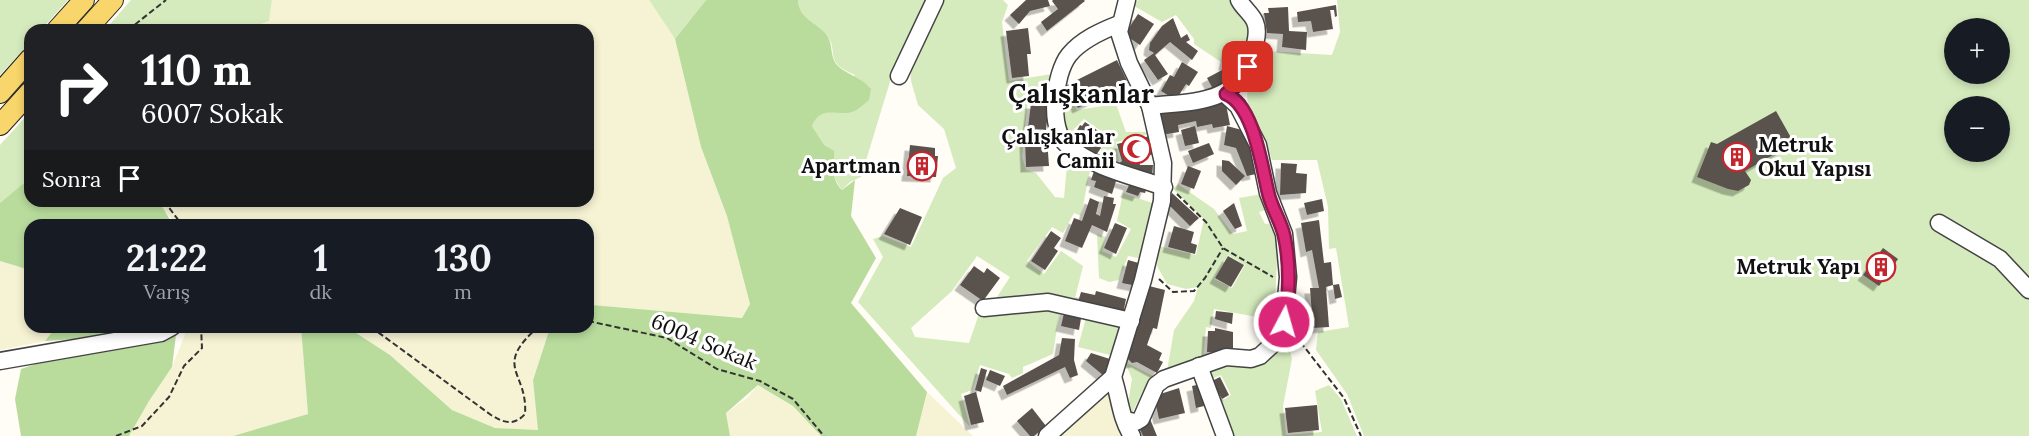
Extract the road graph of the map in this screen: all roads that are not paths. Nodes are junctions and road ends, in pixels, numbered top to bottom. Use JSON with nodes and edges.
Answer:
{"nodes":[{"id":1,"x":84,"y":0,"type":"edge"},
{"id":2,"x":113,"y":0,"type":"edge"},
{"id":3,"x":935,"y":0,"type":"edge"},
{"id":4,"x":1127,"y":0,"type":"edge"},
{"id":5,"x":1239,"y":0,"type":"edge"},
{"id":6,"x":62,"y":24,"type":"edge"},
{"id":7,"x":91,"y":24,"type":"edge"},
{"id":8,"x":1119,"y":24,"type":"junction"},
{"id":9,"x":24,"y":66,"type":"edge"},
{"id":10,"x":899,"y":76,"type":"dead end"},
{"id":11,"x":0,"y":93,"type":"edge"},
{"id":12,"x":1226,"y":94,"type":"junction"},
{"id":13,"x":24,"y":99,"type":"edge"},
{"id":14,"x":1150,"y":106,"type":"junction"},
{"id":15,"x":0,"y":125,"type":"edge"},
{"id":16,"x":1164,"y":187,"type":"junction"},
{"id":17,"x":1939,"y":223,"type":"dead end"},
{"id":18,"x":2029,"y":290,"type":"edge"},
{"id":19,"x":984,"y":308,"type":"dead end"},
{"id":20,"x":1131,"y":321,"type":"junction"},
{"id":21,"x":161,"y":333,"type":"edge"},
{"id":22,"x":0,"y":361,"type":"edge"},
{"id":23,"x":1198,"y":366,"type":"junction"},
{"id":24,"x":1113,"y":377,"type":"junction"},
{"id":25,"x":1129,"y":428,"type":"edge"},
{"id":26,"x":1047,"y":436,"type":"edge"},
{"id":27,"x":1225,"y":436,"type":"edge"}],
"edges":[{"from":1,"to":6,"type":"main road"},
{"from":2,"to":7,"type":"main road"},
{"from":3,"to":10,"type":"street"},
{"from":4,"to":8,"type":"street"},
{"from":5,"to":12,"type":"street"},
{"from":8,"to":14,"type":"street"},
{"from":8,"to":16,"type":"street"},
{"from":9,"to":11,"type":"main road"},
{"from":12,"to":14,"type":"street"},
{"from":12,"to":23,"type":"street"},
{"from":13,"to":15,"type":"main road"},
{"from":14,"to":16,"type":"street"},
{"from":16,"to":20,"type":"street"},
{"from":17,"to":18,"type":"street"},
{"from":19,"to":20,"type":"street"},
{"from":20,"to":24,"type":"street"},
{"from":21,"to":22,"type":"street"},
{"from":23,"to":25,"type":"street"},
{"from":23,"to":27,"type":"street"},
{"from":24,"to":25,"type":"street"},
{"from":24,"to":26,"type":"street"}]}
